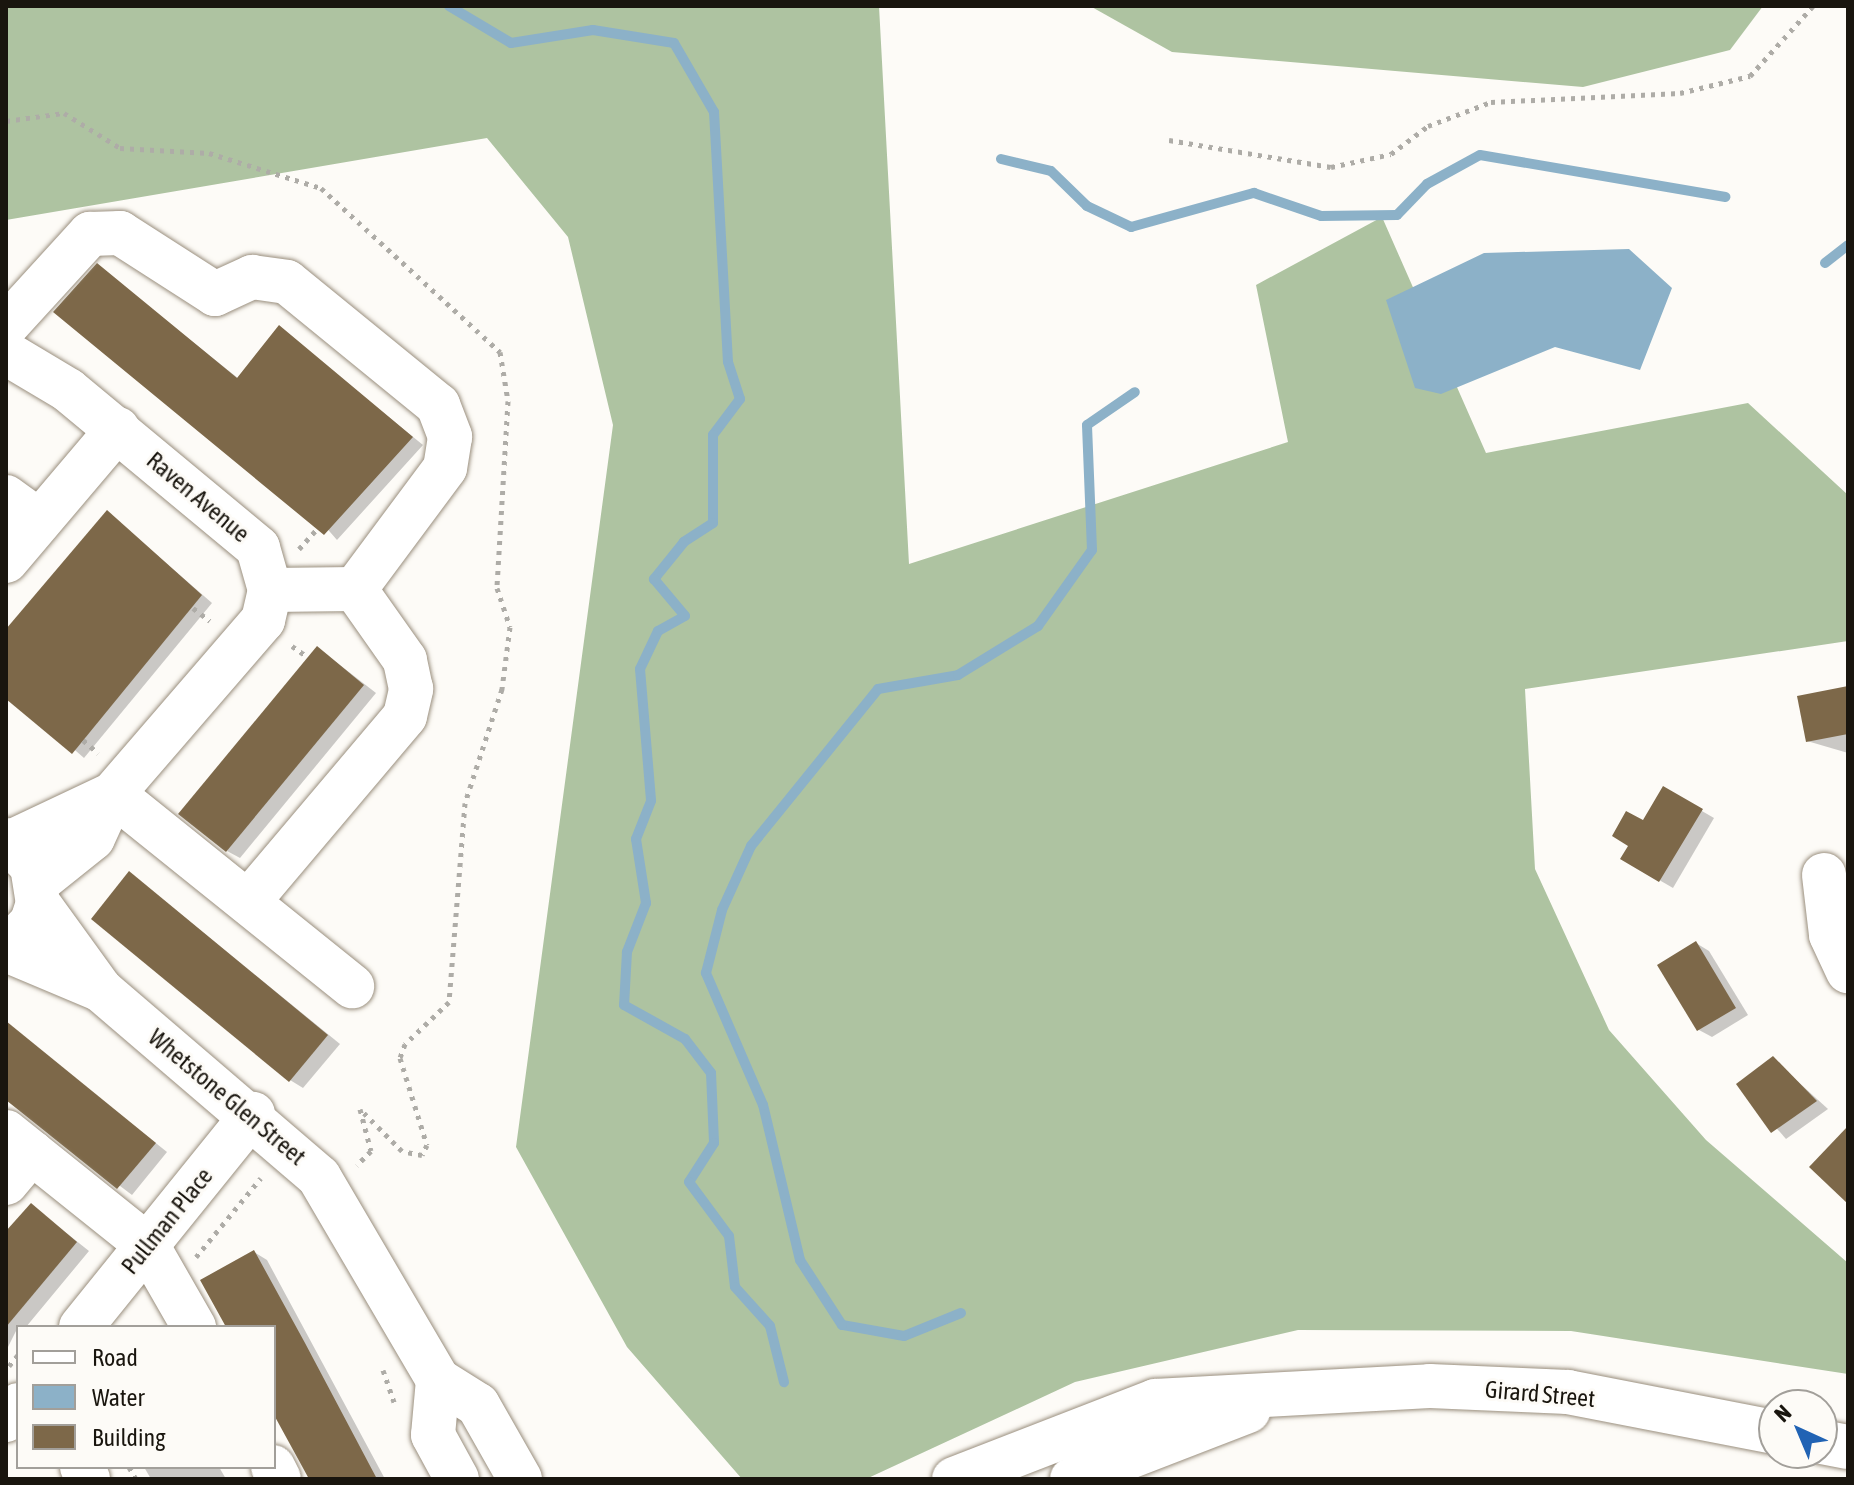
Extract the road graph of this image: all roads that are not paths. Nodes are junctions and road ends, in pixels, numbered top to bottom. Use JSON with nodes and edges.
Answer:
{"nodes":[{"id":1,"x":6,"y":326,"type":"edge"},
{"id":2,"x":6,"y":353,"type":"edge"},
{"id":3,"x":118,"y":429,"type":"junction"},
{"id":4,"x":23,"y":509,"type":"edge"},
{"id":5,"x":6,"y":561,"type":"edge"},
{"id":6,"x":355,"y":589,"type":"junction"},
{"id":7,"x":270,"y":590,"type":"junction"},
{"id":8,"x":113,"y":794,"type":"junction"},
{"id":9,"x":8,"y":841,"type":"edge"},
{"id":10,"x":1824,"y":875,"type":"dead end"},
{"id":11,"x":38,"y":892,"type":"junction"},
{"id":12,"x":248,"y":902,"type":"junction"},
{"id":13,"x":6,"y":949,"type":"edge"},
{"id":14,"x":1848,"y":971,"type":"edge"},
{"id":15,"x":352,"y":986,"type":"dead end"},
{"id":16,"x":101,"y":990,"type":"junction"},
{"id":17,"x":253,"y":1114,"type":"junction"},
{"id":18,"x":15,"y":1156,"type":"edge"},
{"id":19,"x":147,"y":1245,"type":"junction"},
{"id":20,"x":83,"y":1325,"type":"edge"},
{"id":21,"x":193,"y":1325,"type":"edge"},
{"id":22,"x":438,"y":1380,"type":"junction"},
{"id":23,"x":1304,"y":1393,"type":"junction"},
{"id":24,"x":1758,"y":1429,"type":"edge"},
{"id":25,"x":457,"y":1479,"type":"edge"},
{"id":26,"x":520,"y":1479,"type":"edge"},
{"id":27,"x":954,"y":1479,"type":"edge"},
{"id":28,"x":1072,"y":1479,"type":"edge"}],
"edges":[{"from":1,"to":6,"type":"street"},
{"from":2,"to":3,"type":"street","name":"Raven Avenue"},
{"from":3,"to":4,"type":"street"},
{"from":3,"to":7,"type":"street","name":"Raven Avenue"},
{"from":4,"to":5,"type":"street"},
{"from":6,"to":7,"type":"street"},
{"from":6,"to":12,"type":"street"},
{"from":7,"to":8,"type":"street"},
{"from":8,"to":9,"type":"street"},
{"from":8,"to":11,"type":"street"},
{"from":8,"to":12,"type":"street"},
{"from":9,"to":11,"type":"street","name":"Whetstone Glen Street"},
{"from":10,"to":14,"type":"street"},
{"from":11,"to":13,"type":"street"},
{"from":11,"to":16,"type":"street","name":"Whetstone Glen Street"},
{"from":12,"to":15,"type":"street"},
{"from":13,"to":16,"type":"street","name":"Whetstone Glen Street"},
{"from":16,"to":17,"type":"street","name":"Whetstone Glen Street"},
{"from":17,"to":19,"type":"street","name":"Pullman Place"},
{"from":17,"to":22,"type":"street","name":"Whetstone Glen Street"},
{"from":18,"to":19,"type":"street"},
{"from":19,"to":20,"type":"street","name":"Pullman Place"},
{"from":19,"to":21,"type":"street"},
{"from":22,"to":25,"type":"street"},
{"from":22,"to":26,"type":"street","name":"Whetstone Glen Street"},
{"from":23,"to":24,"type":"street","name":"Girard Street"},
{"from":23,"to":27,"type":"street","name":"Girard Street"},
{"from":23,"to":28,"type":"street","name":"Girard Street"}]}
